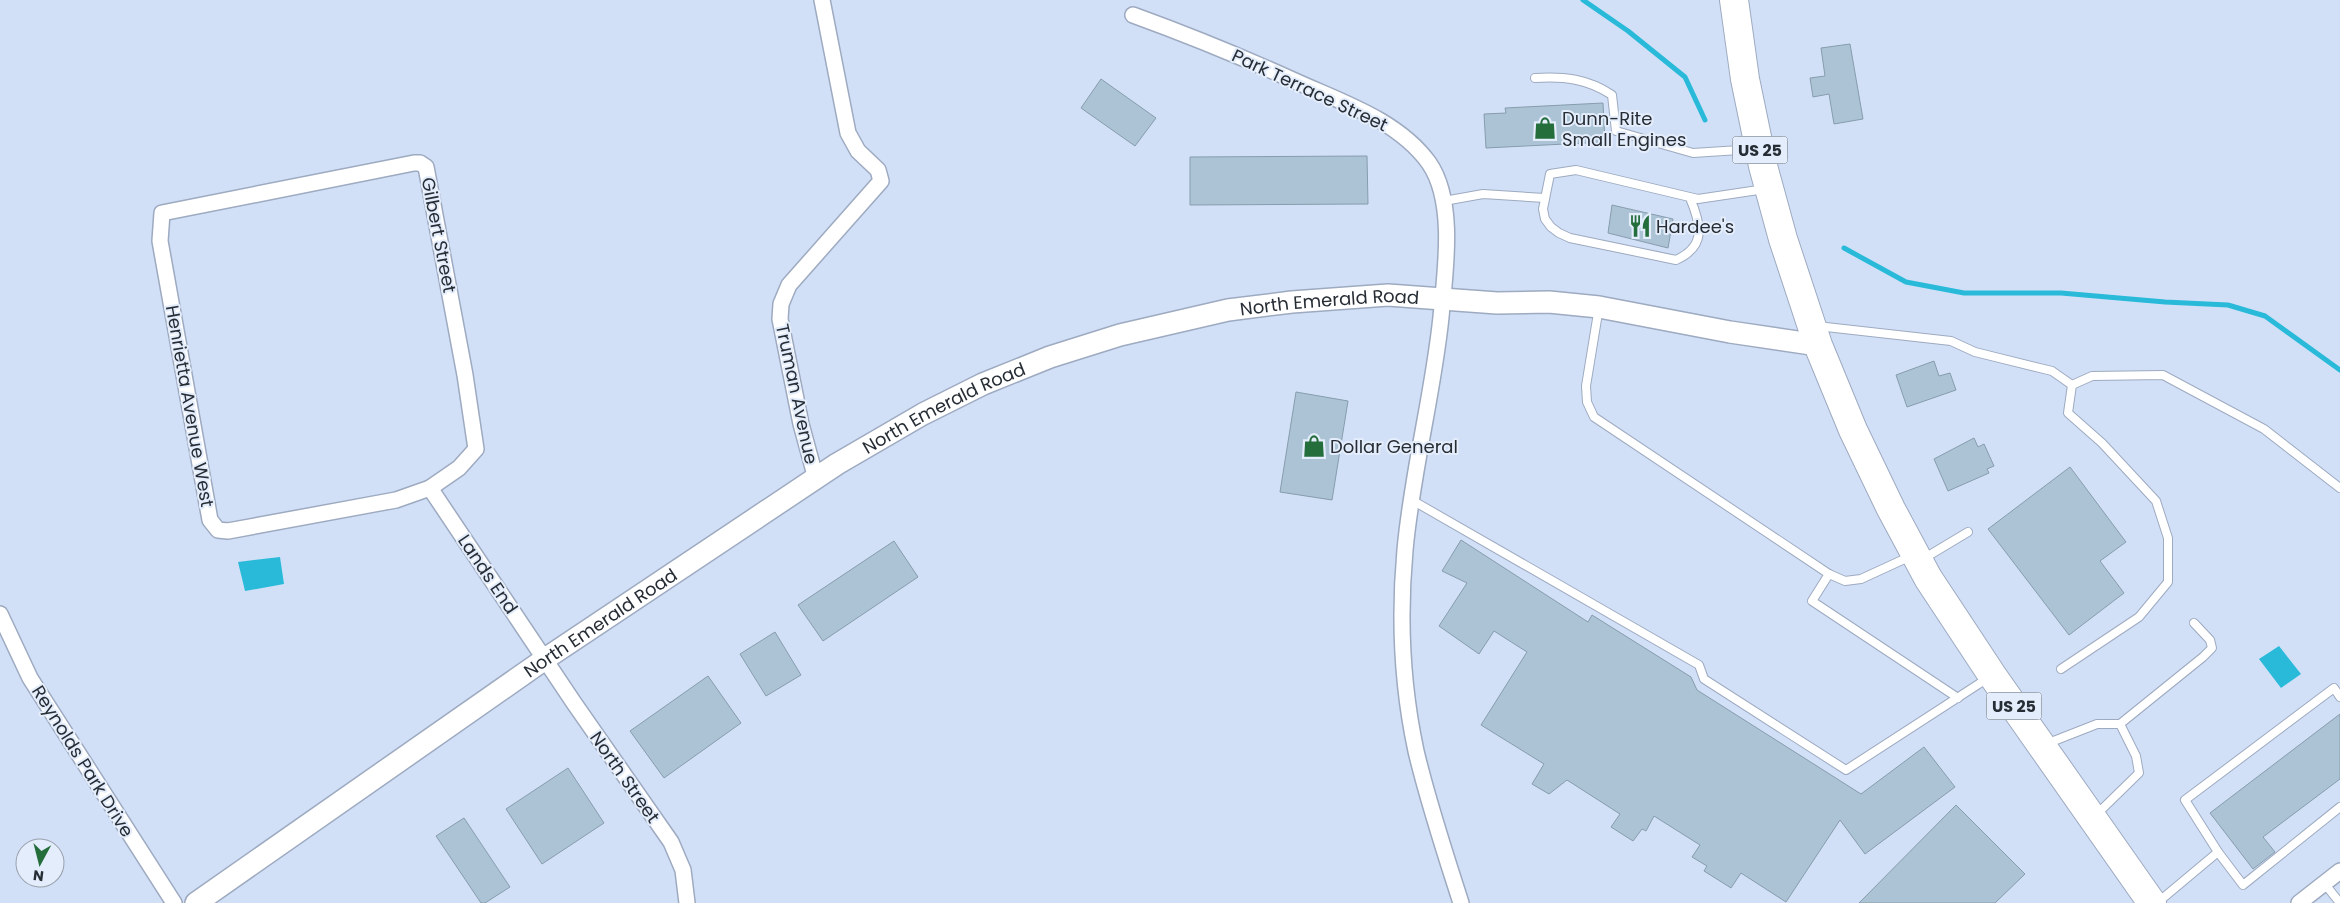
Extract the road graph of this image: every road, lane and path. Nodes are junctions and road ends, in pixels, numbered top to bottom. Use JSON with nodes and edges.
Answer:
{"nodes":[{"id":1,"x":822,"y":0,"type":"edge"},
{"id":2,"x":1734,"y":0,"type":"edge"},
{"id":3,"x":1133,"y":15,"type":"dead end"},
{"id":4,"x":1535,"y":78,"type":"dead end"},
{"id":5,"x":1760,"y":149,"type":"junction"},
{"id":6,"x":1770,"y":189,"type":"junction"},
{"id":7,"x":1545,"y":198,"type":"junction"},
{"id":8,"x":1690,"y":198,"type":"junction"},
{"id":9,"x":1444,"y":201,"type":"junction"},
{"id":10,"x":162,"y":213,"type":"joint"},
{"id":11,"x":1442,"y":300,"type":"junction"},
{"id":12,"x":1599,"y":307,"type":"junction"},
{"id":13,"x":1815,"y":335,"type":"junction"},
{"id":14,"x":2072,"y":385,"type":"junction"},
{"id":15,"x":816,"y":479,"type":"junction"},
{"id":16,"x":430,"y":488,"type":"junction"},
{"id":17,"x":2340,"y":488,"type":"edge"},
{"id":18,"x":1410,"y":499,"type":"junction"},
{"id":19,"x":1968,"y":532,"type":"dead end"},
{"id":20,"x":1917,"y":557,"type":"junction"},
{"id":21,"x":1829,"y":574,"type":"junction"},
{"id":22,"x":0,"y":614,"type":"edge"},
{"id":23,"x":2194,"y":623,"type":"dead end"},
{"id":24,"x":545,"y":659,"type":"junction"},
{"id":25,"x":2060,"y":669,"type":"dead end"},
{"id":26,"x":1992,"y":676,"type":"junction"},
{"id":27,"x":2340,"y":697,"type":"edge"},
{"id":28,"x":1958,"y":698,"type":"junction"},
{"id":29,"x":2120,"y":724,"type":"junction"},
{"id":30,"x":2042,"y":746,"type":"junction"},
{"id":31,"x":2340,"y":807,"type":"edge"},
{"id":32,"x":2093,"y":818,"type":"junction"},
{"id":33,"x":2218,"y":852,"type":"junction"},
{"id":34,"x":2340,"y":871,"type":"edge"},
{"id":35,"x":2324,"y":883,"type":"junction"},
{"id":36,"x":174,"y":903,"type":"edge"},
{"id":37,"x":196,"y":903,"type":"edge"},
{"id":38,"x":687,"y":903,"type":"edge"},
{"id":39,"x":1461,"y":903,"type":"edge"},
{"id":40,"x":2152,"y":903,"type":"edge"},
{"id":41,"x":2157,"y":903,"type":"edge"},
{"id":42,"x":2298,"y":903,"type":"edge"},
{"id":43,"x":2340,"y":903,"type":"edge"}],
"edges":[{"from":1,"to":15,"type":"street","name":"Truman Avenue"},
{"from":2,"to":5,"type":"highway","number":"US 25"},
{"from":3,"to":9,"type":"street","name":"Park Terrace Street"},
{"from":4,"to":5,"type":"lane"},
{"from":5,"to":6,"type":"highway","number":"US 25"},
{"from":6,"to":8,"type":"lane"},
{"from":6,"to":13,"type":"highway","number":"US 25"},
{"from":7,"to":8,"type":"lane"},
{"from":7,"to":8,"type":"lane"},
{"from":7,"to":9,"type":"lane"},
{"from":9,"to":11,"type":"street","name":"Park Terrace Street"},
{"from":10,"to":16,"type":"street","name":"Henrietta Avenue West"},
{"from":10,"to":16,"type":"street","name":"Gilbert Street"},
{"from":11,"to":12,"type":"main road","name":"North Emerald Road"},
{"from":11,"to":15,"type":"main road","name":"North Emerald Road"},
{"from":11,"to":18,"type":"street","name":"Park Terrace Street"},
{"from":12,"to":13,"type":"main road","name":"North Emerald Road"},
{"from":12,"to":21,"type":"lane"},
{"from":13,"to":14,"type":"lane"},
{"from":13,"to":20,"type":"highway","number":"US 25"},
{"from":14,"to":17,"type":"lane"},
{"from":14,"to":25,"type":"lane"},
{"from":15,"to":24,"type":"main road","name":"North Emerald Road"},
{"from":16,"to":24,"type":"street","name":"Lands End"},
{"from":18,"to":28,"type":"lane"},
{"from":18,"to":39,"type":"street","name":"Park Terrace Street"},
{"from":19,"to":20,"type":"lane"},
{"from":20,"to":21,"type":"lane"},
{"from":20,"to":26,"type":"highway","number":"US 25"},
{"from":21,"to":28,"type":"lane"},
{"from":22,"to":36,"type":"street","name":"Reynolds Park Drive"},
{"from":23,"to":29,"type":"lane"},
{"from":24,"to":37,"type":"main road","name":"North Emerald Road"},
{"from":24,"to":38,"type":"street","name":"North Street"},
{"from":26,"to":28,"type":"lane"},
{"from":26,"to":30,"type":"highway","number":"US 25"},
{"from":27,"to":33,"type":"lane"},
{"from":29,"to":30,"type":"lane"},
{"from":29,"to":32,"type":"lane"},
{"from":30,"to":32,"type":"highway","number":"US 25"},
{"from":31,"to":33,"type":"lane"},
{"from":32,"to":40,"type":"highway","number":"US 25"},
{"from":33,"to":41,"type":"lane"},
{"from":34,"to":35,"type":"street"},
{"from":35,"to":42,"type":"street"},
{"from":35,"to":43,"type":"lane"}]}
